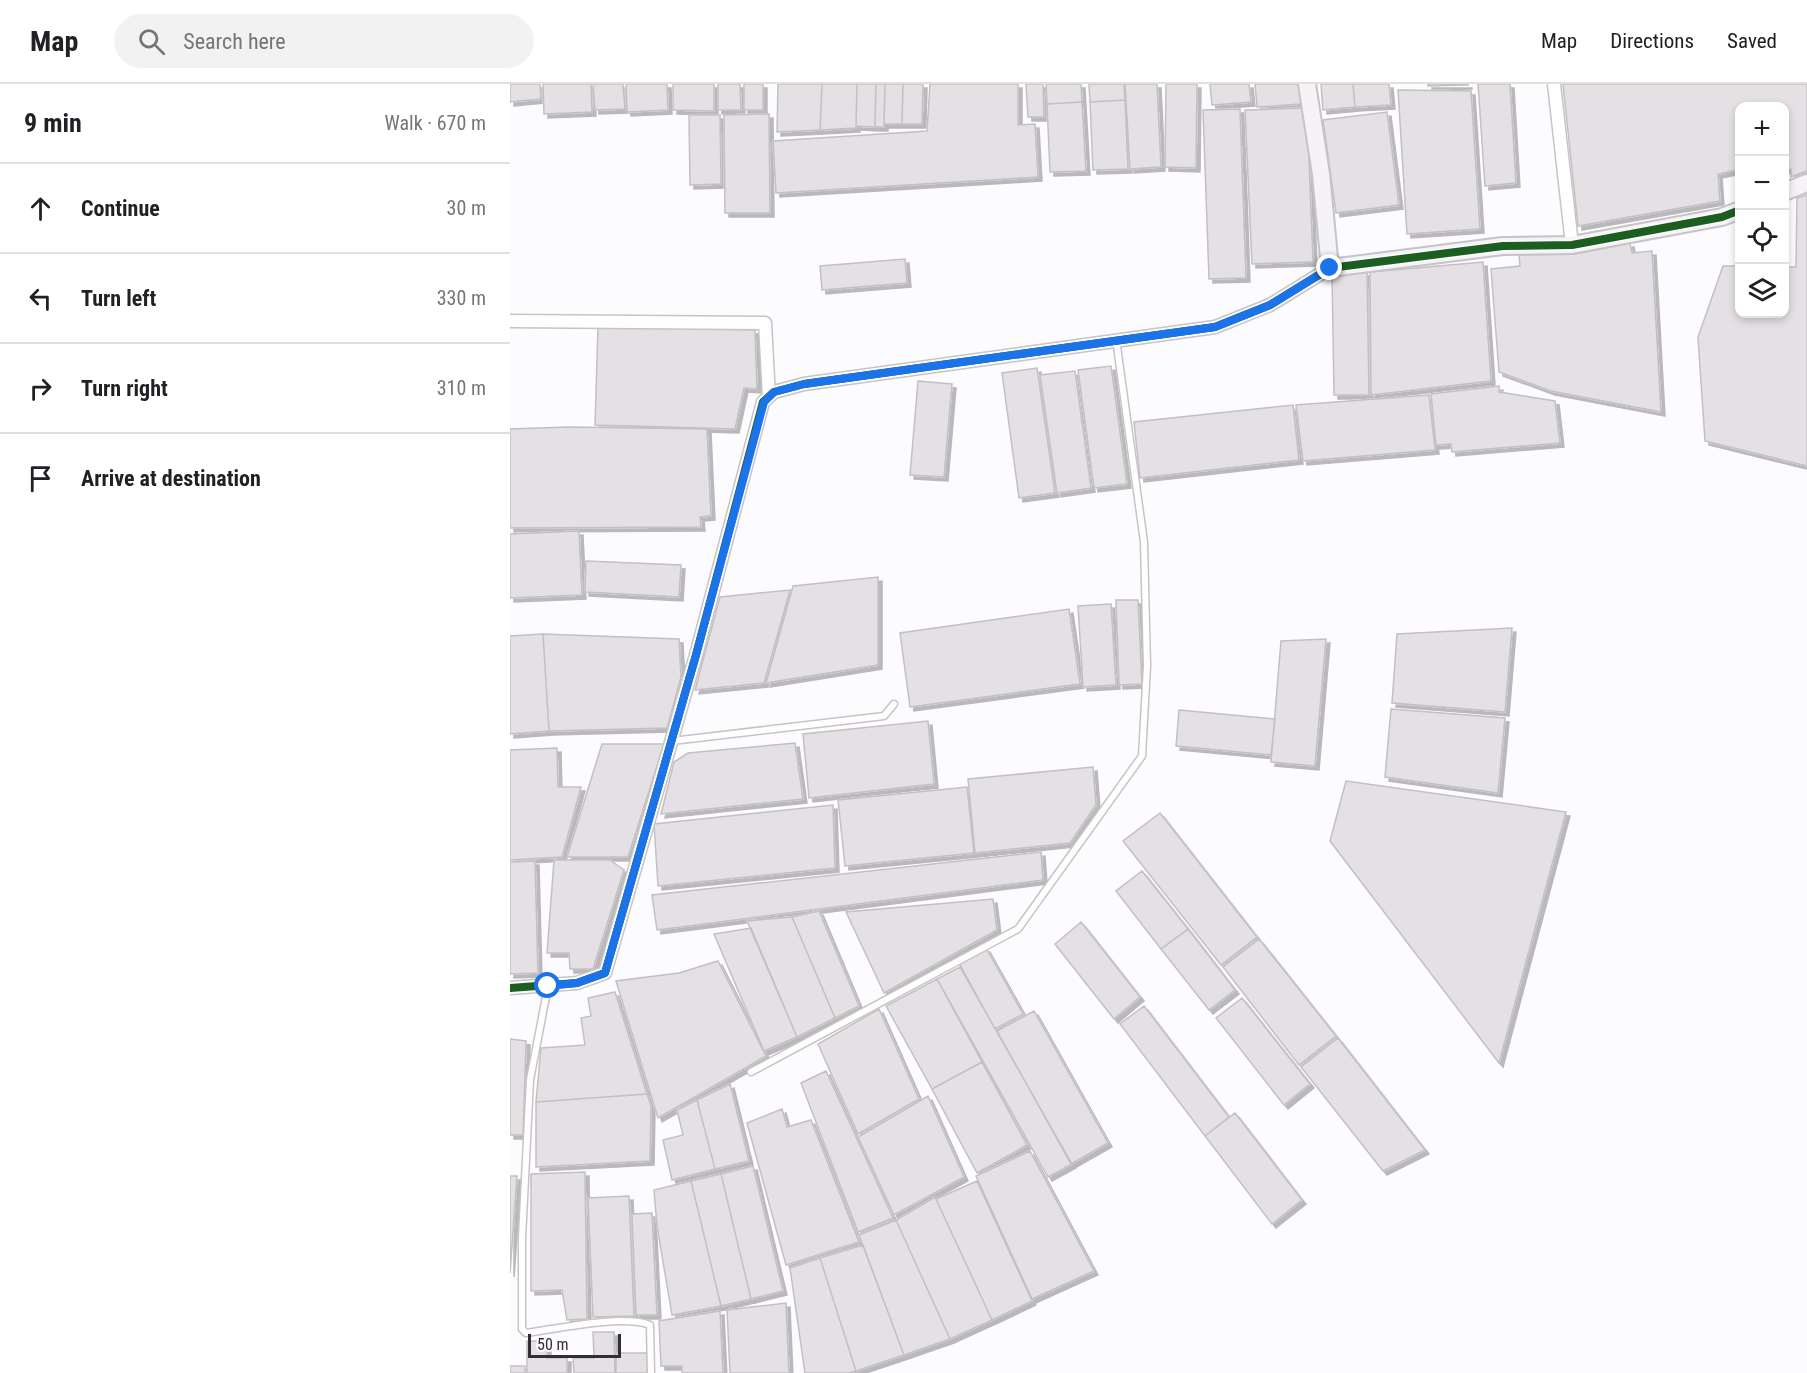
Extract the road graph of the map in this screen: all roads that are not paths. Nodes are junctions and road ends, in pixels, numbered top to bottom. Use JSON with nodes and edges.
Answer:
{"nodes":[{"id":1,"x":1307,"y":84,"type":"edge"},
{"id":2,"x":1554,"y":84,"type":"edge"},
{"id":3,"x":1807,"y":183,"type":"edge"},
{"id":4,"x":1789,"y":190,"type":"edge"},
{"id":5,"x":1735,"y":212,"type":"edge"},
{"id":6,"x":1572,"y":245,"type":"junction"},
{"id":7,"x":1330,"y":268,"type":"junction"},
{"id":8,"x":510,"y":321,"type":"edge"},
{"id":9,"x":1116,"y":339,"type":"junction"},
{"id":10,"x":769,"y":397,"type":"junction"},
{"id":11,"x":894,"y":704,"type":"dead end"},
{"id":12,"x":672,"y":741,"type":"junction"},
{"id":13,"x":548,"y":986,"type":"junction"},
{"id":14,"x":510,"y":988,"type":"edge"},
{"id":15,"x":751,"y":1072,"type":"dead end"},
{"id":16,"x":651,"y":1373,"type":"edge"}],
"edges":[{"from":1,"to":7,"type":"street"},
{"from":2,"to":6,"type":"street"},
{"from":3,"to":4,"type":"street"},
{"from":5,"to":6,"type":"street"},
{"from":6,"to":7,"type":"street"},
{"from":7,"to":9,"type":"street"},
{"from":8,"to":10,"type":"street"},
{"from":9,"to":10,"type":"street"},
{"from":9,"to":15,"type":"lane"},
{"from":10,"to":12,"type":"street"},
{"from":11,"to":12,"type":"lane"},
{"from":12,"to":13,"type":"street"},
{"from":13,"to":14,"type":"street"},
{"from":13,"to":16,"type":"lane"}]}
